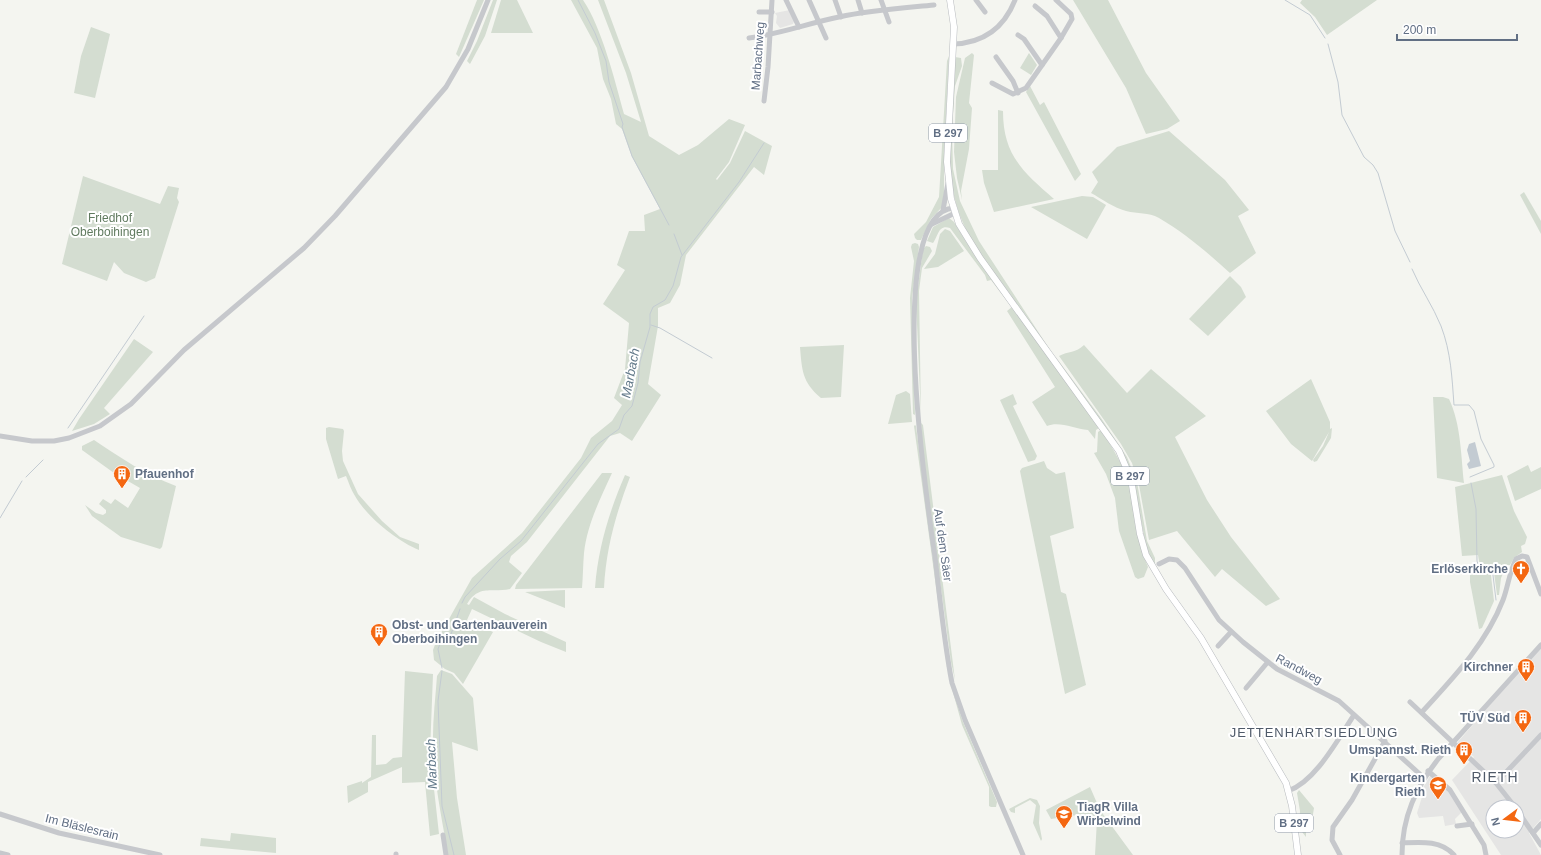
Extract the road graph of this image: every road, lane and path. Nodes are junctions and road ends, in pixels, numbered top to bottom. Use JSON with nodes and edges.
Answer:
{"nodes":[{"id":1,"x":488,"y":0,"type":"edge"},
{"id":2,"x":772,"y":0,"type":"edge"},
{"id":3,"x":786,"y":0,"type":"edge"},
{"id":4,"x":809,"y":0,"type":"edge"},
{"id":5,"x":835,"y":0,"type":"edge"},
{"id":6,"x":858,"y":0,"type":"edge"},
{"id":7,"x":881,"y":0,"type":"edge"},
{"id":8,"x":950,"y":0,"type":"edge"},
{"id":9,"x":976,"y":0,"type":"edge"},
{"id":10,"x":1015,"y":0,"type":"edge"},
{"id":11,"x":1056,"y":0,"type":"edge"},
{"id":12,"x":934,"y":5,"type":"dead end"},
{"id":13,"x":1036,"y":6,"type":"dead end"},
{"id":14,"x":884,"y":10,"type":"junction"},
{"id":15,"x":759,"y":12,"type":"dead end"},
{"id":16,"x":772,"y":12,"type":"junction"},
{"id":17,"x":985,"y":12,"type":"dead end"},
{"id":18,"x":862,"y":13,"type":"junction"},
{"id":19,"x":841,"y":17,"type":"junction"},
{"id":20,"x":819,"y":22,"type":"junction"},
{"id":21,"x":889,"y":22,"type":"dead end"},
{"id":22,"x":799,"y":27,"type":"junction"},
{"id":23,"x":1018,"y":35,"type":"dead end"},
{"id":24,"x":771,"y":36,"type":"junction"},
{"id":25,"x":749,"y":38,"type":"dead end"},
{"id":26,"x":826,"y":38,"type":"dead end"},
{"id":27,"x":1061,"y":38,"type":"junction"},
{"id":28,"x":953,"y":44,"type":"junction"},
{"id":29,"x":996,"y":57,"type":"dead end"},
{"id":30,"x":1042,"y":65,"type":"junction"},
{"id":31,"x":992,"y":83,"type":"dead end"},
{"id":32,"x":1018,"y":93,"type":"junction"},
{"id":33,"x":764,"y":102,"type":"dead end"},
{"id":34,"x":948,"y":182,"type":"junction"},
{"id":35,"x":943,"y":210,"type":"junction"},
{"id":36,"x":954,"y":211,"type":"junction"},
{"id":37,"x":930,"y":226,"type":"junction"},
{"id":38,"x":0,"y":436,"type":"edge"},
{"id":39,"x":1159,"y":564,"type":"dead end"},
{"id":40,"x":1541,"y":594,"type":"edge"},
{"id":41,"x":1231,"y":632,"type":"junction"},
{"id":42,"x":1541,"y":645,"type":"edge"},
{"id":43,"x":1218,"y":646,"type":"dead end"},
{"id":44,"x":1267,"y":663,"type":"junction"},
{"id":45,"x":1246,"y":688,"type":"dead end"},
{"id":46,"x":1410,"y":702,"type":"dead end"},
{"id":47,"x":1422,"y":712,"type":"junction"},
{"id":48,"x":1354,"y":715,"type":"junction"},
{"id":49,"x":1541,"y":735,"type":"edge"},
{"id":50,"x":1385,"y":741,"type":"junction"},
{"id":51,"x":1453,"y":742,"type":"junction"},
{"id":52,"x":1428,"y":771,"type":"junction"},
{"id":53,"x":1424,"y":777,"type":"junction"},
{"id":54,"x":1496,"y":783,"type":"junction"},
{"id":55,"x":1288,"y":791,"type":"junction"},
{"id":56,"x":1509,"y":799,"type":"edge"},
{"id":57,"x":0,"y":814,"type":"edge"},
{"id":58,"x":1525,"y":822,"type":"edge"},
{"id":59,"x":1472,"y":824,"type":"junction"},
{"id":60,"x":1541,"y":824,"type":"edge"},
{"id":61,"x":1457,"y":826,"type":"dead end"},
{"id":62,"x":1533,"y":833,"type":"junction"},
{"id":63,"x":443,"y":835,"type":"dead end"},
{"id":64,"x":1402,"y":843,"type":"junction"},
{"id":65,"x":1541,"y":845,"type":"edge"},
{"id":66,"x":0,"y":854,"type":"edge"},
{"id":67,"x":8,"y":855,"type":"edge"},
{"id":68,"x":160,"y":855,"type":"edge"},
{"id":69,"x":446,"y":855,"type":"edge"},
{"id":70,"x":1023,"y":855,"type":"edge"},
{"id":71,"x":1298,"y":855,"type":"edge"},
{"id":72,"x":1340,"y":855,"type":"edge"},
{"id":73,"x":1402,"y":855,"type":"edge"},
{"id":74,"x":1454,"y":855,"type":"edge"},
{"id":75,"x":1486,"y":855,"type":"edge"}],
"edges":[{"from":1,"to":38,"type":"street"},
{"from":2,"to":16,"type":"street","name":"Marbachweg"},
{"from":3,"to":22,"type":"street"},
{"from":4,"to":20,"type":"street"},
{"from":5,"to":19,"type":"street"},
{"from":6,"to":18,"type":"street"},
{"from":7,"to":14,"type":"street"},
{"from":8,"to":28,"type":"main road","number":"B 297"},
{"from":9,"to":17,"type":"street"},
{"from":10,"to":28,"type":"street"},
{"from":11,"to":27,"type":"street"},
{"from":12,"to":14,"type":"street"},
{"from":13,"to":27,"type":"street"},
{"from":14,"to":18,"type":"street"},
{"from":14,"to":21,"type":"street"},
{"from":15,"to":16,"type":"street","name":"Marbachweg"},
{"from":16,"to":24,"type":"street","name":"Marbachweg"},
{"from":18,"to":19,"type":"street"},
{"from":19,"to":20,"type":"street"},
{"from":20,"to":22,"type":"street"},
{"from":20,"to":26,"type":"street"},
{"from":22,"to":24,"type":"street"},
{"from":23,"to":30,"type":"street"},
{"from":24,"to":25,"type":"street"},
{"from":24,"to":33,"type":"street","name":"Marbachweg"},
{"from":27,"to":30,"type":"street"},
{"from":28,"to":34,"type":"main road","number":"B 297"},
{"from":29,"to":32,"type":"street"},
{"from":30,"to":32,"type":"street"},
{"from":31,"to":32,"type":"street"},
{"from":34,"to":35,"type":"street","name":"Auf dem Säer"},
{"from":34,"to":36,"type":"main road","number":"B 297"},
{"from":35,"to":36,"type":"street"},
{"from":35,"to":37,"type":"street","name":"Auf dem Säer"},
{"from":36,"to":37,"type":"street"},
{"from":36,"to":55,"type":"main road","number":"B 297"},
{"from":37,"to":70,"type":"street","name":"Auf dem Säer"},
{"from":39,"to":41,"type":"street","name":"Randweg"},
{"from":40,"to":47,"type":"street"},
{"from":41,"to":43,"type":"street"},
{"from":41,"to":44,"type":"street","name":"Randweg"},
{"from":42,"to":51,"type":"street"},
{"from":44,"to":45,"type":"street"},
{"from":44,"to":48,"type":"street","name":"Randweg"},
{"from":46,"to":47,"type":"street"},
{"from":47,"to":51,"type":"street"},
{"from":48,"to":50,"type":"street","name":"Randweg"},
{"from":48,"to":55,"type":"street"},
{"from":49,"to":54,"type":"street"},
{"from":50,"to":53,"type":"street","name":"Randweg"},
{"from":50,"to":72,"type":"street"},
{"from":51,"to":52,"type":"street"},
{"from":51,"to":54,"type":"street"},
{"from":52,"to":53,"type":"street"},
{"from":52,"to":59,"type":"street"},
{"from":53,"to":64,"type":"street"},
{"from":54,"to":56,"type":"street"},
{"from":55,"to":71,"type":"main road","number":"B 297"},
{"from":57,"to":68,"type":"street","name":"Im Bläslesrain"},
{"from":58,"to":62,"type":"street"},
{"from":59,"to":61,"type":"street"},
{"from":59,"to":75,"type":"street"},
{"from":60,"to":62,"type":"street"},
{"from":62,"to":65,"type":"street"},
{"from":63,"to":69,"type":"street"},
{"from":64,"to":73,"type":"street"},
{"from":64,"to":74,"type":"street"},
{"from":66,"to":67,"type":"street"}]}
